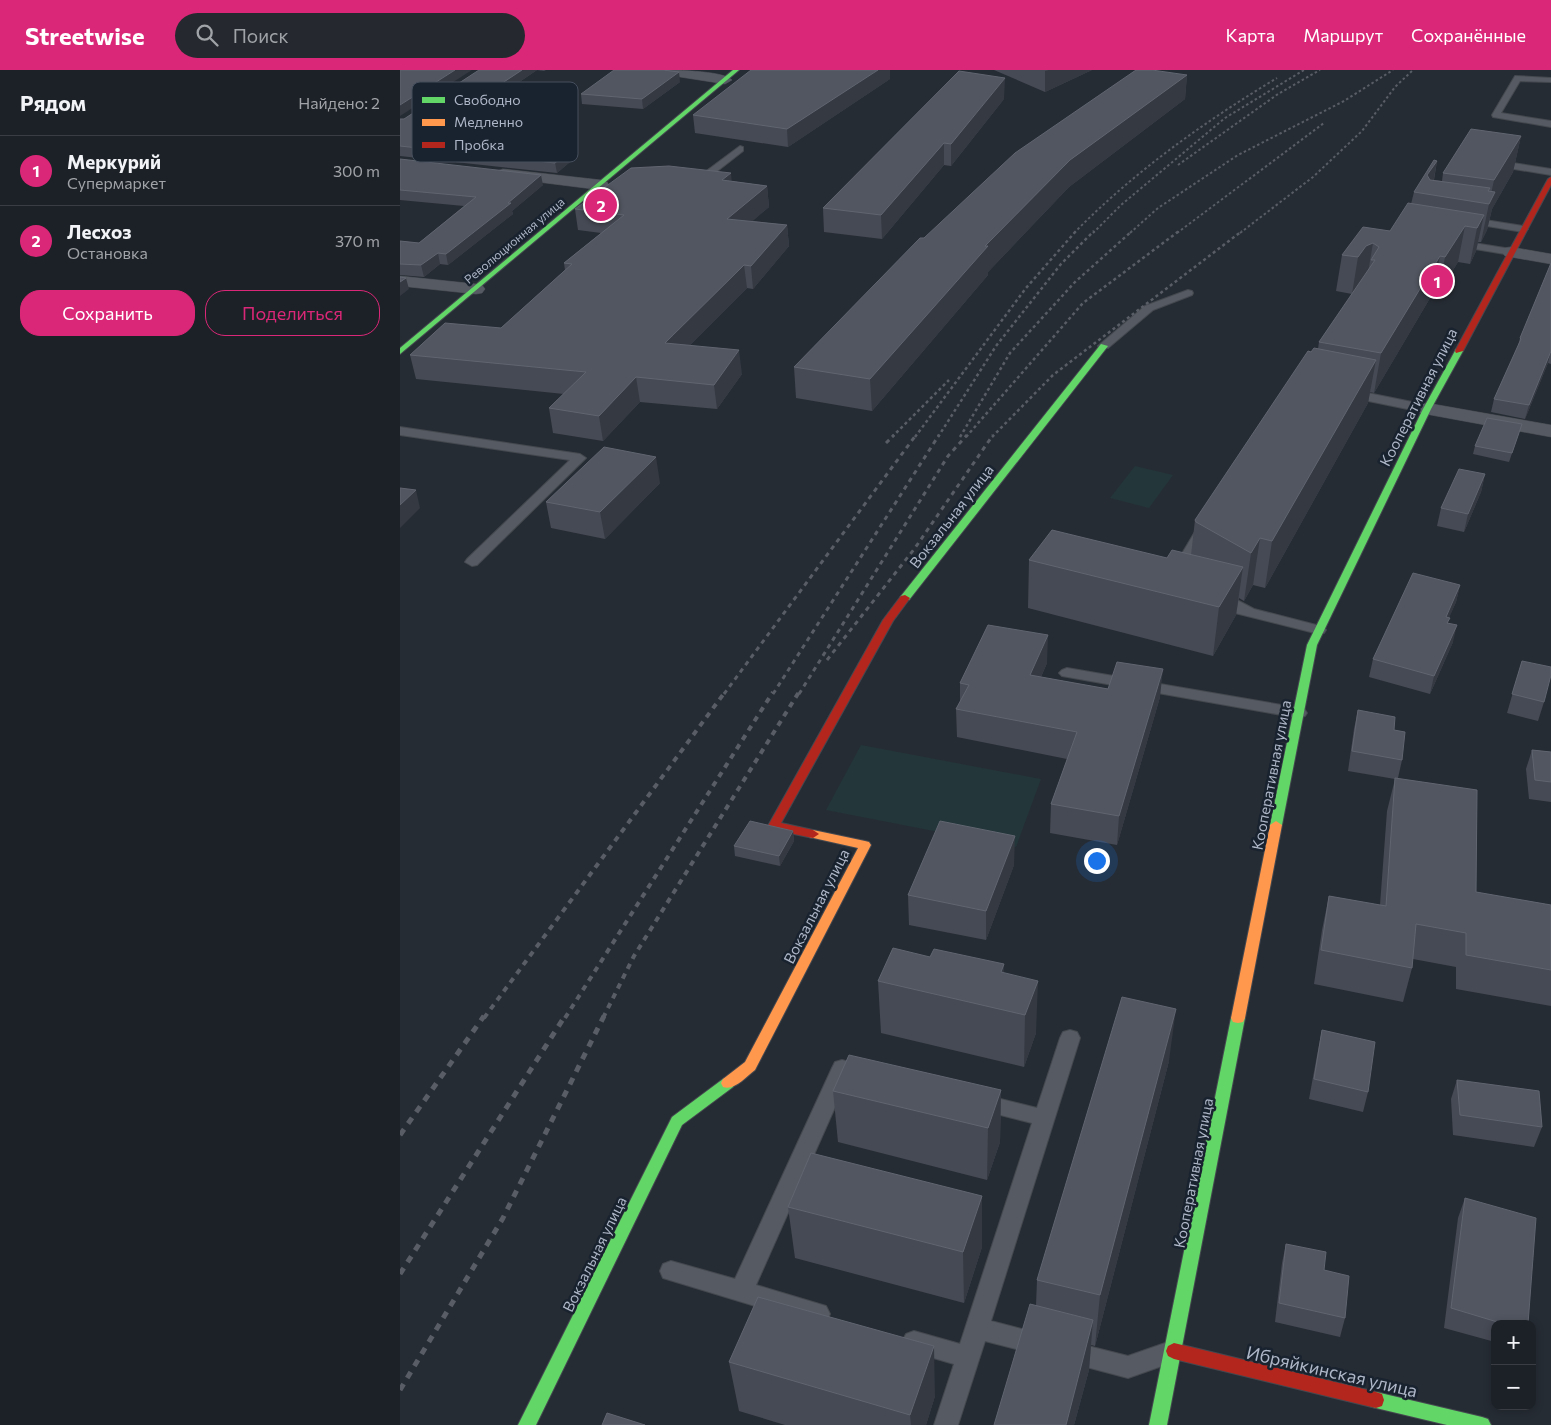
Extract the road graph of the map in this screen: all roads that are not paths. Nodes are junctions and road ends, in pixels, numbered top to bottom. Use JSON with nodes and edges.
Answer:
{"nodes":[{"id":1,"x":661,"y":70,"type":"edge"},
{"id":2,"x":736,"y":70,"type":"edge"},
{"id":3,"x":724,"y":80,"type":"junction"},
{"id":4,"x":1551,"y":80,"type":"edge"},
{"id":5,"x":1551,"y":124,"type":"edge"},
{"id":6,"x":740,"y":149,"type":"dead end"},
{"id":7,"x":1486,"y":162,"type":"edge"},
{"id":8,"x":485,"y":172,"type":"edge"},
{"id":9,"x":1551,"y":172,"type":"edge"},
{"id":10,"x":1551,"y":179,"type":"edge"},
{"id":11,"x":680,"y":182,"type":"edge"},
{"id":12,"x":606,"y":185,"type":"junction"},
{"id":13,"x":1456,"y":218,"type":"edge"},
{"id":14,"x":1523,"y":229,"type":"junction"},
{"id":15,"x":1447,"y":242,"type":"edge"},
{"id":16,"x":1510,"y":252,"type":"junction"},
{"id":17,"x":1551,"y":259,"type":"edge"},
{"id":18,"x":400,"y":281,"type":"edge"},
{"id":19,"x":476,"y":289,"type":"junction"},
{"id":20,"x":1188,"y":294,"type":"dead end"},
{"id":21,"x":1104,"y":346,"type":"joint"},
{"id":22,"x":400,"y":352,"type":"edge"},
{"id":23,"x":1339,"y":391,"type":"edge"},
{"id":24,"x":1427,"y":409,"type":"junction"},
{"id":25,"x":400,"y":431,"type":"edge"},
{"id":26,"x":1551,"y":431,"type":"edge"},
{"id":27,"x":1210,"y":520,"type":"edge"},
{"id":28,"x":472,"y":562,"type":"dead end"},
{"id":29,"x":1192,"y":578,"type":"edge"},
{"id":30,"x":1206,"y":594,"type":"edge"},
{"id":31,"x":1319,"y":630,"type":"junction"},
{"id":32,"x":1066,"y":673,"type":"dead end"},
{"id":33,"x":1299,"y":713,"type":"junction"},
{"id":34,"x":1070,"y":1038,"type":"dead end"},
{"id":35,"x":880,"y":1078,"type":"edge"},
{"id":36,"x":958,"y":1096,"type":"edge"},
{"id":37,"x":1045,"y":1118,"type":"junction"},
{"id":38,"x":671,"y":1271,"type":"dead end"},
{"id":39,"x":741,"y":1292,"type":"junction"},
{"id":40,"x":836,"y":1319,"type":"edge"},
{"id":41,"x":978,"y":1328,"type":"junction"},
{"id":42,"x":892,"y":1335,"type":"edge"},
{"id":43,"x":1174,"y":1351,"type":"junction"},
{"id":44,"x":968,"y":1357,"type":"junction"},
{"id":45,"x":526,"y":1425,"type":"edge"},
{"id":46,"x":946,"y":1425,"type":"edge"},
{"id":47,"x":1158,"y":1425,"type":"edge"},
{"id":48,"x":1482,"y":1425,"type":"edge"}],
"edges":[{"from":1,"to":3,"type":"street"},
{"from":2,"to":3,"type":"street","name":"Революционная улица"},
{"from":3,"to":12,"type":"street","name":"Революционная улица"},
{"from":4,"to":5,"type":"lane"},
{"from":6,"to":11,"type":"lane"},
{"from":7,"to":9,"type":"lane"},
{"from":8,"to":12,"type":"street"},
{"from":10,"to":14,"type":"street","name":"Кооперативная улица"},
{"from":12,"to":19,"type":"street","name":"Революционная улица"},
{"from":13,"to":14,"type":"lane"},
{"from":14,"to":16,"type":"street","name":"Кооперативная улица"},
{"from":15,"to":16,"type":"lane"},
{"from":16,"to":17,"type":"street"},
{"from":16,"to":24,"type":"street","name":"Кооперативная улица"},
{"from":18,"to":19,"type":"street"},
{"from":19,"to":22,"type":"street","name":"Революционная улица"},
{"from":20,"to":21,"type":"lane"},
{"from":21,"to":45,"type":"street","name":"Вокзальная улица"},
{"from":23,"to":24,"type":"lane"},
{"from":24,"to":26,"type":"street"},
{"from":24,"to":31,"type":"street","name":"Кооперативная улица"},
{"from":25,"to":28,"type":"lane"},
{"from":27,"to":29,"type":"lane"},
{"from":30,"to":31,"type":"lane"},
{"from":31,"to":33,"type":"street","name":"Кооперативная улица"},
{"from":32,"to":33,"type":"lane"},
{"from":33,"to":43,"type":"street","name":"Кооперативная улица"},
{"from":34,"to":37,"type":"lane"},
{"from":35,"to":39,"type":"lane"},
{"from":36,"to":37,"type":"lane"},
{"from":37,"to":41,"type":"lane"},
{"from":38,"to":39,"type":"lane"},
{"from":39,"to":40,"type":"lane"},
{"from":41,"to":43,"type":"lane"},
{"from":41,"to":44,"type":"lane"},
{"from":42,"to":44,"type":"lane"},
{"from":43,"to":47,"type":"street","name":"Кооперативная улица"},
{"from":43,"to":48,"type":"street","name":"Ибряйкинская улица"},
{"from":44,"to":46,"type":"lane"}]}
